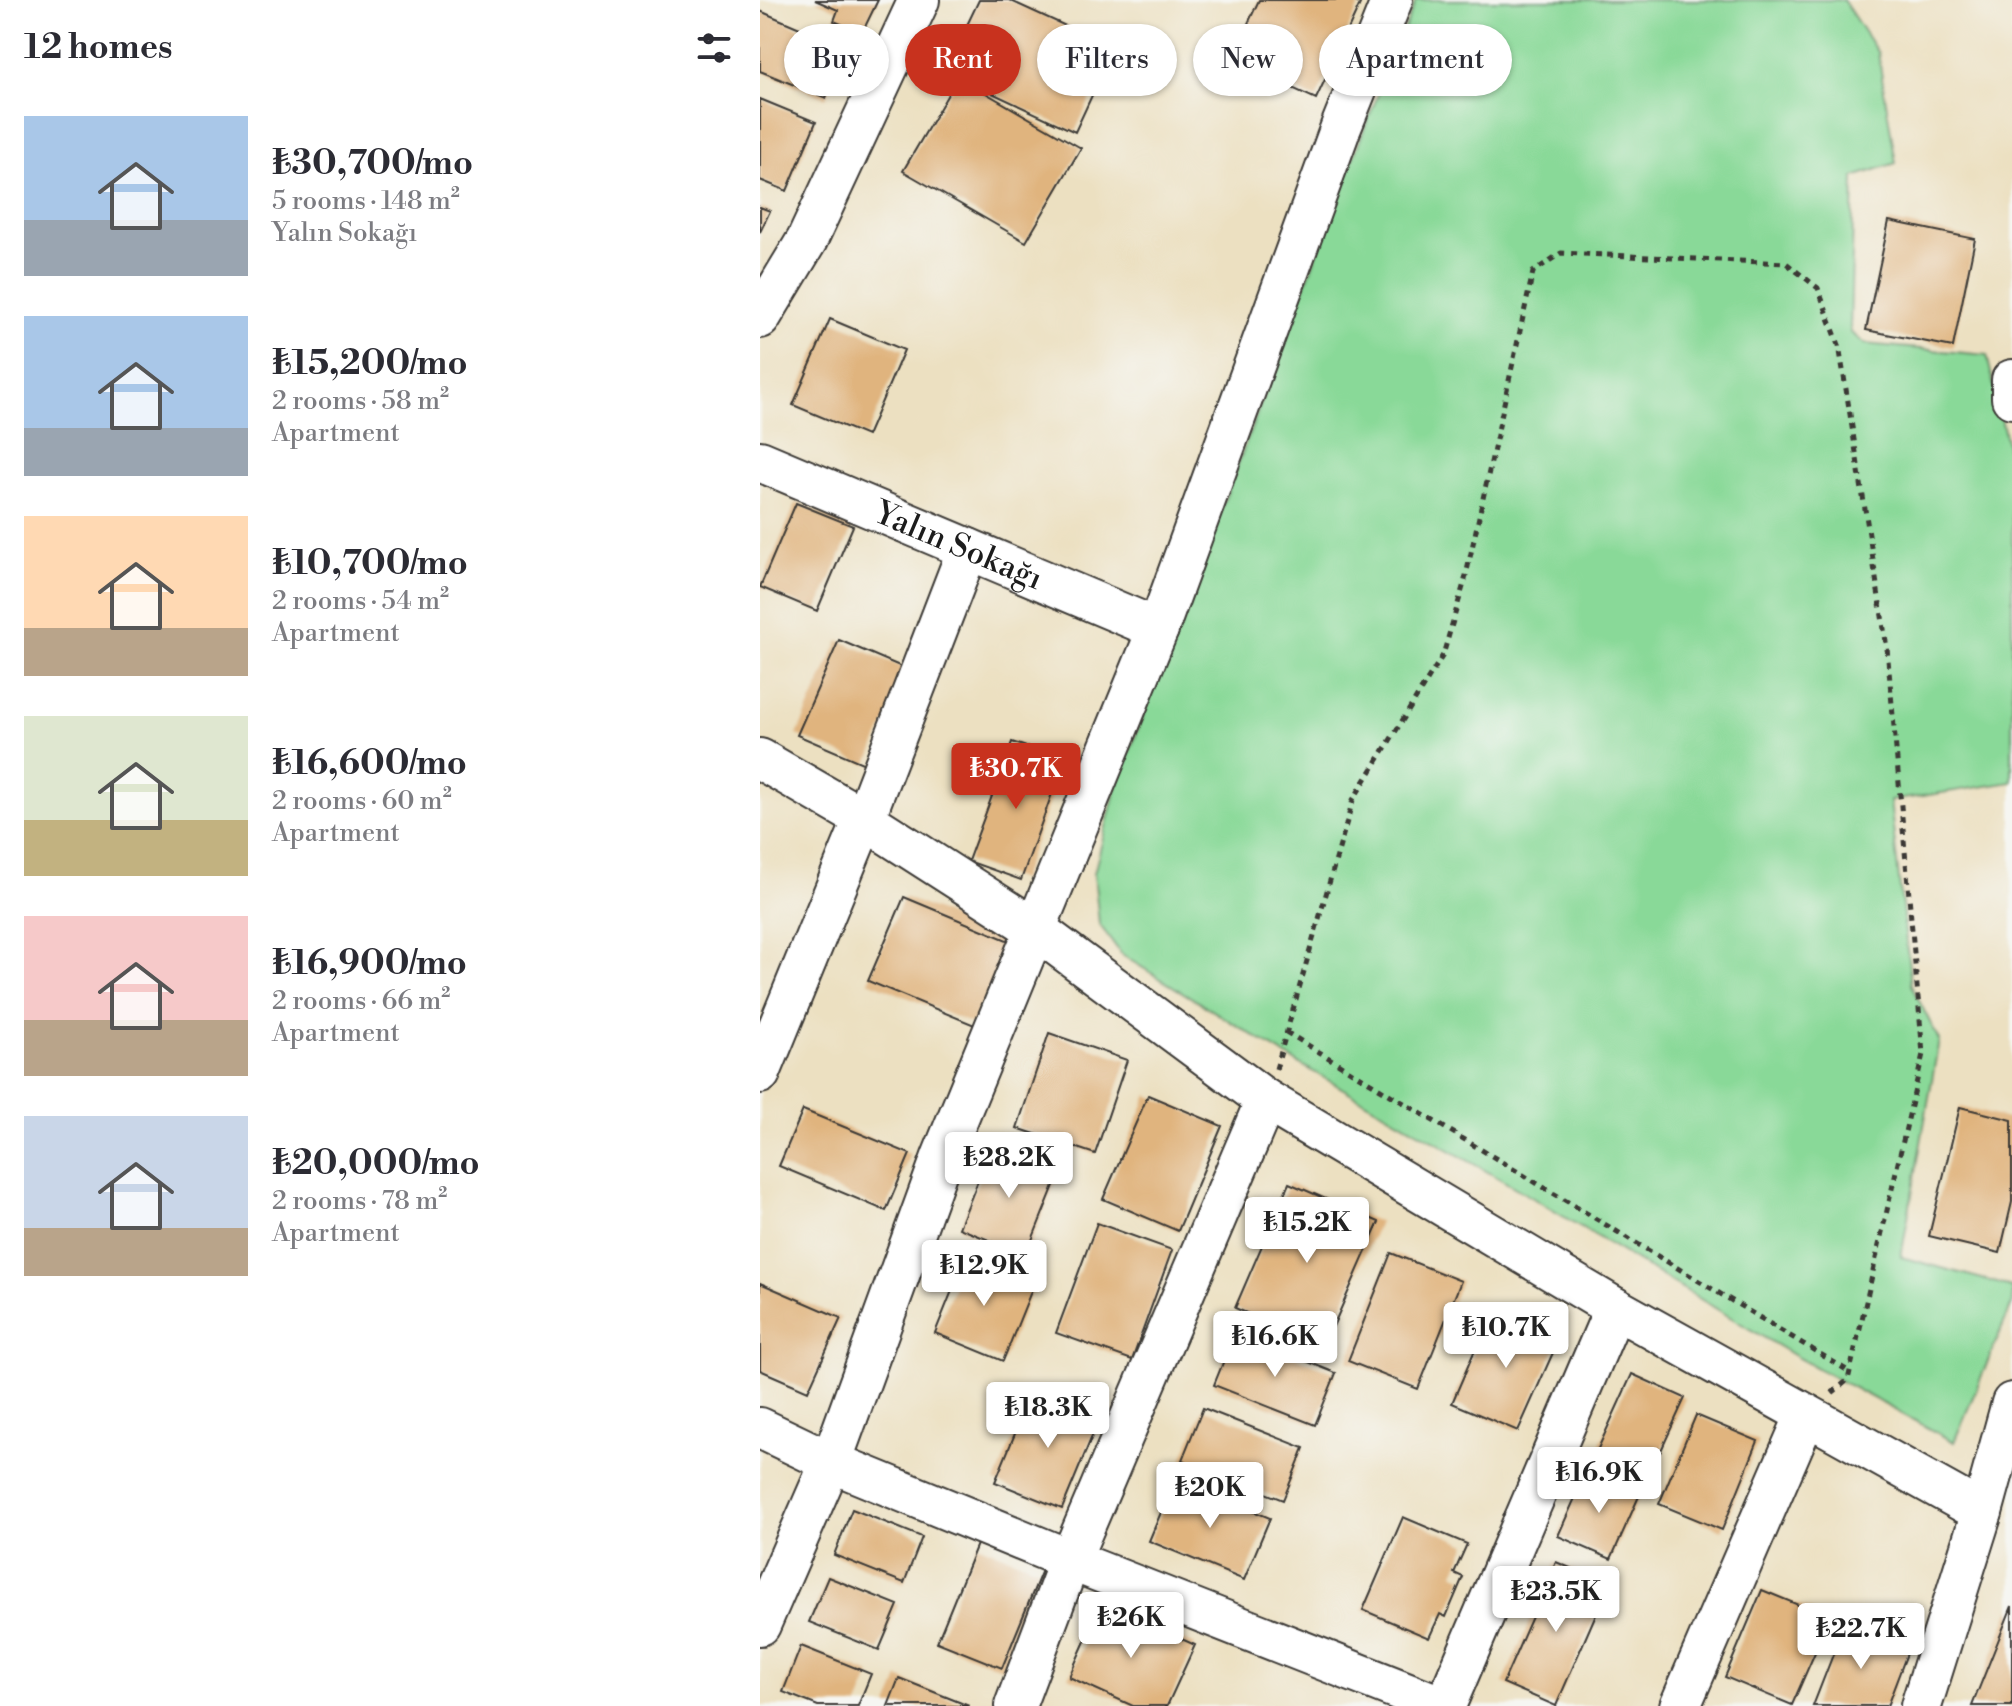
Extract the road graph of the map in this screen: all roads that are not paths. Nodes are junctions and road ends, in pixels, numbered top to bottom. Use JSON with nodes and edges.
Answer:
{"nodes":[{"id":1,"x":919,"y":0,"type":"edge"},
{"id":2,"x":1392,"y":0,"type":"edge"},
{"id":3,"x":760,"y":318,"type":"edge"},
{"id":4,"x":2012,"y":380,"type":"edge"},
{"id":5,"x":2012,"y":398,"type":"edge"},
{"id":6,"x":760,"y":461,"type":"edge"},
{"id":7,"x":968,"y":549,"type":"junction"},
{"id":8,"x":1158,"y":629,"type":"junction"},
{"id":9,"x":760,"y":759,"type":"edge"},
{"id":10,"x":864,"y":819,"type":"junction"},
{"id":11,"x":1034,"y":928,"type":"junction"},
{"id":12,"x":760,"y":1073,"type":"edge"},
{"id":13,"x":1266,"y":1100,"type":"junction"},
{"id":14,"x":1615,"y":1308,"type":"junction"},
{"id":15,"x":2012,"y":1403,"type":"edge"},
{"id":16,"x":1806,"y":1415,"type":"junction"},
{"id":17,"x":760,"y":1428,"type":"edge"},
{"id":18,"x":831,"y":1462,"type":"junction"},
{"id":19,"x":1982,"y":1512,"type":"junction"},
{"id":20,"x":1070,"y":1560,"type":"junction"},
{"id":21,"x":760,"y":1625,"type":"edge"},
{"id":22,"x":1390,"y":1697,"type":"edge"},
{"id":23,"x":1015,"y":1706,"type":"edge"},
{"id":24,"x":1443,"y":1706,"type":"edge"},
{"id":25,"x":1680,"y":1706,"type":"edge"},
{"id":26,"x":1921,"y":1706,"type":"edge"}],
"edges":[{"from":1,"to":3,"type":"street"},
{"from":2,"to":8,"type":"street"},
{"from":4,"to":5,"type":"street"},
{"from":6,"to":7,"type":"street","name":"Yalın Sokağı"},
{"from":7,"to":8,"type":"street","name":"Yalın Sokağı"},
{"from":7,"to":10,"type":"street"},
{"from":8,"to":11,"type":"street"},
{"from":9,"to":10,"type":"street"},
{"from":10,"to":11,"type":"street"},
{"from":10,"to":12,"type":"street"},
{"from":11,"to":13,"type":"street"},
{"from":11,"to":18,"type":"street"},
{"from":13,"to":14,"type":"street"},
{"from":13,"to":20,"type":"street"},
{"from":14,"to":16,"type":"street"},
{"from":14,"to":24,"type":"street"},
{"from":15,"to":19,"type":"street"},
{"from":16,"to":19,"type":"street"},
{"from":16,"to":25,"type":"street"},
{"from":17,"to":18,"type":"street"},
{"from":18,"to":20,"type":"street"},
{"from":18,"to":21,"type":"street"},
{"from":19,"to":26,"type":"street"},
{"from":20,"to":22,"type":"street"},
{"from":20,"to":23,"type":"street"},
{"from":22,"to":24,"type":"street"}]}
